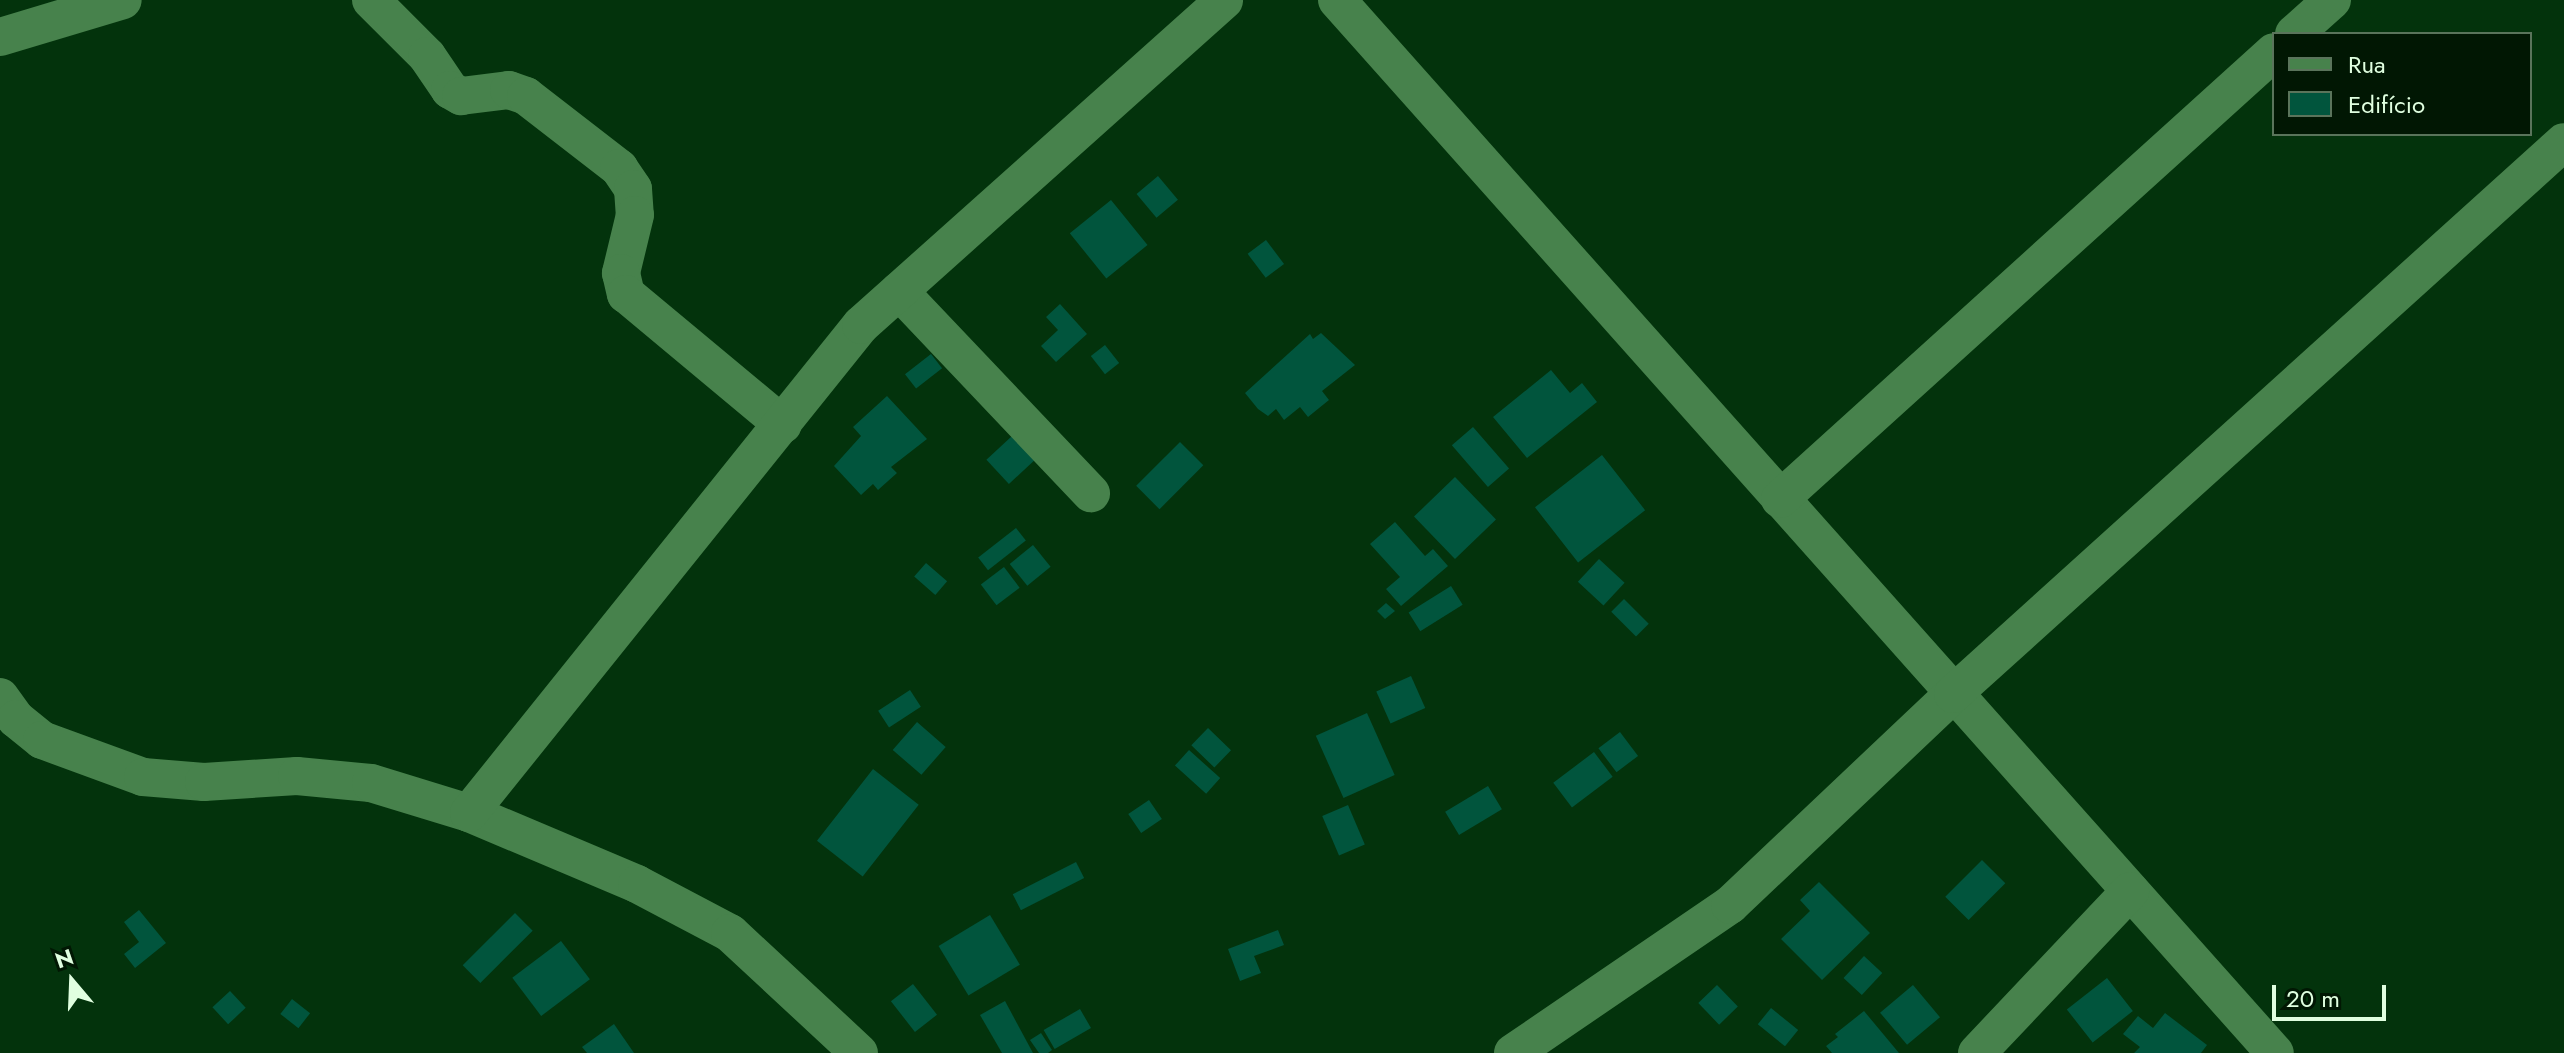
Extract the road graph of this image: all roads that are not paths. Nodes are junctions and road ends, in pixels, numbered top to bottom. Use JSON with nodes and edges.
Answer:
{"nodes":[{"id":1,"x":123,"y":0,"type":"edge"},
{"id":2,"x":371,"y":0,"type":"edge"},
{"id":3,"x":1224,"y":0,"type":"edge"},
{"id":4,"x":1337,"y":0,"type":"edge"},
{"id":5,"x":2332,"y":0,"type":"edge"},
{"id":6,"x":2296,"y":32,"type":"edge"},
{"id":7,"x":0,"y":37,"type":"edge"},
{"id":8,"x":2272,"y":54,"type":"edge"},
{"id":9,"x":2564,"y":142,"type":"edge"},
{"id":10,"x":899,"y":291,"type":"junction"},
{"id":11,"x":783,"y":425,"type":"junction"},
{"id":12,"x":1091,"y":493,"type":"dead end"},
{"id":13,"x":1780,"y":499,"type":"junction"},
{"id":14,"x":1953,"y":694,"type":"junction"},
{"id":15,"x":0,"y":697,"type":"edge"},
{"id":16,"x":469,"y":813,"type":"junction"},
{"id":17,"x":2130,"y":891,"type":"junction"},
{"id":18,"x":859,"y":1053,"type":"edge"},
{"id":19,"x":1513,"y":1053,"type":"edge"},
{"id":20,"x":1977,"y":1053,"type":"edge"},
{"id":21,"x":2275,"y":1053,"type":"edge"}],
"edges":[{"from":1,"to":7,"type":"street"},
{"from":2,"to":11,"type":"street"},
{"from":3,"to":10,"type":"street"},
{"from":4,"to":13,"type":"street"},
{"from":5,"to":6,"type":"street"},
{"from":8,"to":13,"type":"street"},
{"from":9,"to":14,"type":"street"},
{"from":10,"to":11,"type":"street"},
{"from":10,"to":12,"type":"street"},
{"from":11,"to":16,"type":"street"},
{"from":13,"to":14,"type":"street"},
{"from":14,"to":17,"type":"street"},
{"from":14,"to":19,"type":"street"},
{"from":15,"to":16,"type":"street"},
{"from":16,"to":18,"type":"street"},
{"from":17,"to":20,"type":"street"},
{"from":17,"to":21,"type":"street"}]}
